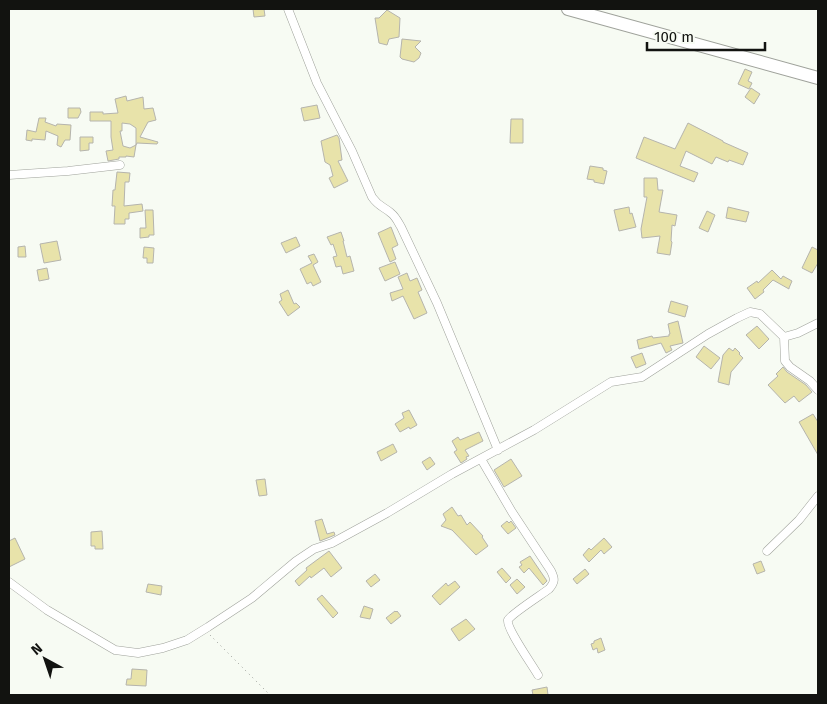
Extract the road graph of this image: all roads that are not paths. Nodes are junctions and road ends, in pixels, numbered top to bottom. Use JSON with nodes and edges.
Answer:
{"nodes":[{"id":1,"x":288,"y":9,"type":"edge"},
{"id":2,"x":568,"y":9,"type":"edge"},
{"id":3,"x":818,"y":78,"type":"edge"},
{"id":4,"x":120,"y":165,"type":"dead end"},
{"id":5,"x":9,"y":175,"type":"edge"},
{"id":6,"x":818,"y":323,"type":"edge"},
{"id":7,"x":784,"y":337,"type":"junction"},
{"id":8,"x":818,"y":390,"type":"edge"},
{"id":9,"x":498,"y":450,"type":"junction"},
{"id":10,"x":480,"y":459,"type":"junction"},
{"id":11,"x":818,"y":496,"type":"edge"},
{"id":12,"x":767,"y":551,"type":"dead end"},
{"id":13,"x":9,"y":582,"type":"edge"},
{"id":14,"x":538,"y":675,"type":"dead end"}],
"edges":[{"from":1,"to":9,"type":"street"},
{"from":2,"to":3,"type":"main road"},
{"from":4,"to":5,"type":"street"},
{"from":6,"to":7,"type":"street"},
{"from":7,"to":8,"type":"street"},
{"from":7,"to":9,"type":"street"},
{"from":9,"to":10,"type":"street"},
{"from":10,"to":13,"type":"street"},
{"from":10,"to":14,"type":"street"},
{"from":11,"to":12,"type":"street"}]}
